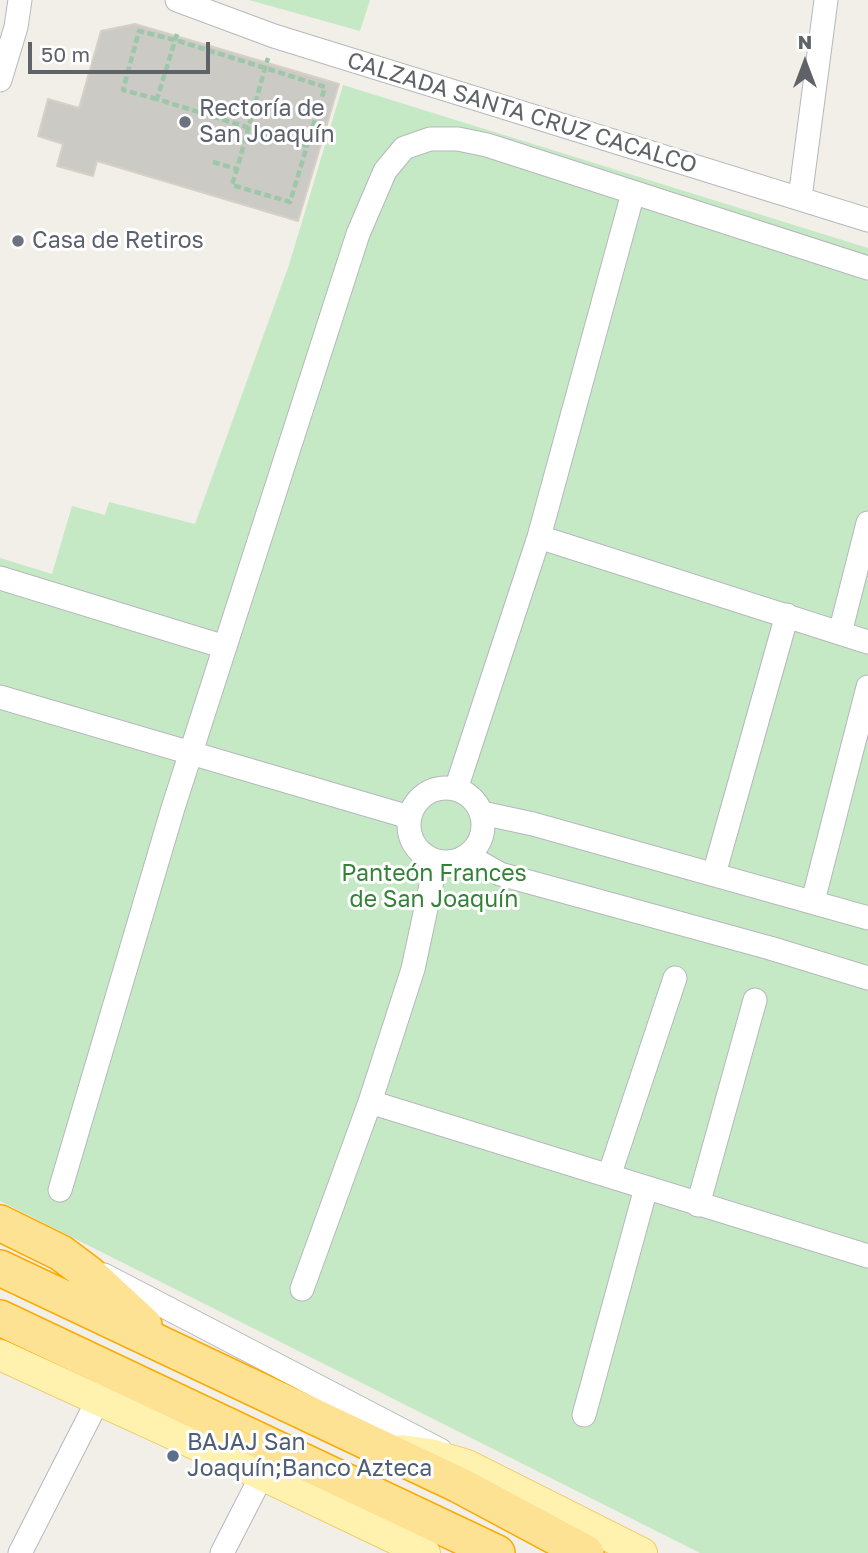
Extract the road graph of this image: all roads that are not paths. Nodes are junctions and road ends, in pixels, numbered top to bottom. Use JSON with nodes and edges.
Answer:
{"nodes":[{"id":1,"x":20,"y":0,"type":"edge"},
{"id":2,"x":177,"y":0,"type":"edge"},
{"id":3,"x":826,"y":0,"type":"edge"},
{"id":4,"x":0,"y":80,"type":"edge"},
{"id":5,"x":633,"y":193,"type":"junction"},
{"id":6,"x":800,"y":198,"type":"junction"},
{"id":7,"x":868,"y":220,"type":"edge"},
{"id":8,"x":868,"y":268,"type":"edge"},
{"id":9,"x":868,"y":523,"type":"edge"},
{"id":10,"x":539,"y":537,"type":"junction"},
{"id":11,"x":0,"y":578,"type":"edge"},
{"id":12,"x":787,"y":615,"type":"junction"},
{"id":13,"x":840,"y":633,"type":"junction"},
{"id":14,"x":868,"y":642,"type":"edge"},
{"id":15,"x":225,"y":647,"type":"junction"},
{"id":16,"x":868,"y":687,"type":"edge"},
{"id":17,"x":0,"y":696,"type":"edge"},
{"id":18,"x":190,"y":753,"type":"junction"},
{"id":19,"x":456,"y":789,"type":"junction"},
{"id":20,"x":482,"y":813,"type":"junction"},
{"id":21,"x":409,"y":817,"type":"junction"},
{"id":22,"x":468,"y":856,"type":"junction"},
{"id":23,"x":436,"y":862,"type":"junction"},
{"id":24,"x":714,"y":874,"type":"junction"},
{"id":25,"x":813,"y":901,"type":"junction"},
{"id":26,"x":868,"y":918,"type":"edge"},
{"id":27,"x":675,"y":978,"type":"dead end"},
{"id":28,"x":868,"y":978,"type":"edge"},
{"id":29,"x":755,"y":1000,"type":"dead end"},
{"id":30,"x":370,"y":1102,"type":"junction"},
{"id":31,"x":609,"y":1176,"type":"junction"},
{"id":32,"x":646,"y":1188,"type":"junction"},
{"id":33,"x":60,"y":1190,"type":"dead end"},
{"id":34,"x":698,"y":1205,"type":"junction"},
{"id":35,"x":0,"y":1223,"type":"edge"},
{"id":36,"x":0,"y":1237,"type":"edge"},
{"id":37,"x":61,"y":1253,"type":"junction"},
{"id":38,"x":868,"y":1256,"type":"edge"},
{"id":39,"x":0,"y":1268,"type":"edge"},
{"id":40,"x":89,"y":1274,"type":"junction"},
{"id":41,"x":302,"y":1289,"type":"dead end"},
{"id":42,"x":0,"y":1318,"type":"edge"},
{"id":43,"x":0,"y":1326,"type":"edge"},
{"id":44,"x":42,"y":1339,"type":"junction"},
{"id":45,"x":167,"y":1346,"type":"junction"},
{"id":46,"x":0,"y":1355,"type":"edge"},
{"id":47,"x":98,"y":1400,"type":"junction"},
{"id":48,"x":584,"y":1415,"type":"dead end"},
{"id":49,"x":377,"y":1446,"type":"junction"},
{"id":50,"x":467,"y":1465,"type":"junction"},
{"id":51,"x":262,"y":1475,"type":"junction"},
{"id":52,"x":20,"y":1553,"type":"edge"},
{"id":53,"x":222,"y":1553,"type":"edge"},
{"id":54,"x":425,"y":1553,"type":"edge"},
{"id":55,"x":497,"y":1553,"type":"edge"},
{"id":56,"x":586,"y":1553,"type":"edge"},
{"id":57,"x":642,"y":1553,"type":"edge"}],
"edges":[{"from":1,"to":4,"type":"street"},
{"from":2,"to":6,"type":"street","name":"CALZADA SANTA CRUZ CACALCO"},
{"from":3,"to":6,"type":"street"},
{"from":5,"to":8,"type":"street"},
{"from":5,"to":10,"type":"street"},
{"from":5,"to":15,"type":"street"},
{"from":6,"to":7,"type":"street","name":"CALZADA SANTA CRUZ CACALCO"},
{"from":9,"to":13,"type":"street"},
{"from":10,"to":12,"type":"street"},
{"from":10,"to":19,"type":"street"},
{"from":11,"to":15,"type":"street"},
{"from":12,"to":13,"type":"street"},
{"from":12,"to":24,"type":"street"},
{"from":13,"to":14,"type":"street"},
{"from":15,"to":18,"type":"street"},
{"from":16,"to":25,"type":"street"},
{"from":17,"to":18,"type":"street"},
{"from":18,"to":21,"type":"street"},
{"from":18,"to":33,"type":"street"},
{"from":19,"to":20,"type":"street"},
{"from":19,"to":21,"type":"street"},
{"from":20,"to":22,"type":"street"},
{"from":20,"to":24,"type":"street"},
{"from":21,"to":23,"type":"street"},
{"from":22,"to":23,"type":"street"},
{"from":22,"to":28,"type":"street"},
{"from":23,"to":30,"type":"street"},
{"from":24,"to":25,"type":"street"},
{"from":25,"to":26,"type":"street"},
{"from":27,"to":31,"type":"street"},
{"from":29,"to":34,"type":"street"},
{"from":30,"to":31,"type":"street"},
{"from":30,"to":41,"type":"street"},
{"from":31,"to":32,"type":"street"},
{"from":32,"to":34,"type":"street"},
{"from":32,"to":48,"type":"street"},
{"from":34,"to":38,"type":"street"},
{"from":35,"to":37,"type":"highway"},
{"from":36,"to":40,"type":"street"},
{"from":37,"to":40,"type":"highway"},
{"from":37,"to":50,"type":"street"},
{"from":39,"to":45,"type":"highway"},
{"from":40,"to":45,"type":"highway"},
{"from":42,"to":44,"type":"highway"},
{"from":43,"to":44,"type":"highway"},
{"from":44,"to":55,"type":"highway"},
{"from":45,"to":49,"type":"highway"},
{"from":46,"to":47,"type":"main road"},
{"from":47,"to":51,"type":"main road"},
{"from":47,"to":52,"type":"street"},
{"from":49,"to":50,"type":"main road"},
{"from":49,"to":56,"type":"highway"},
{"from":50,"to":57,"type":"main road"},
{"from":51,"to":53,"type":"street"},
{"from":51,"to":54,"type":"main road"}]}
